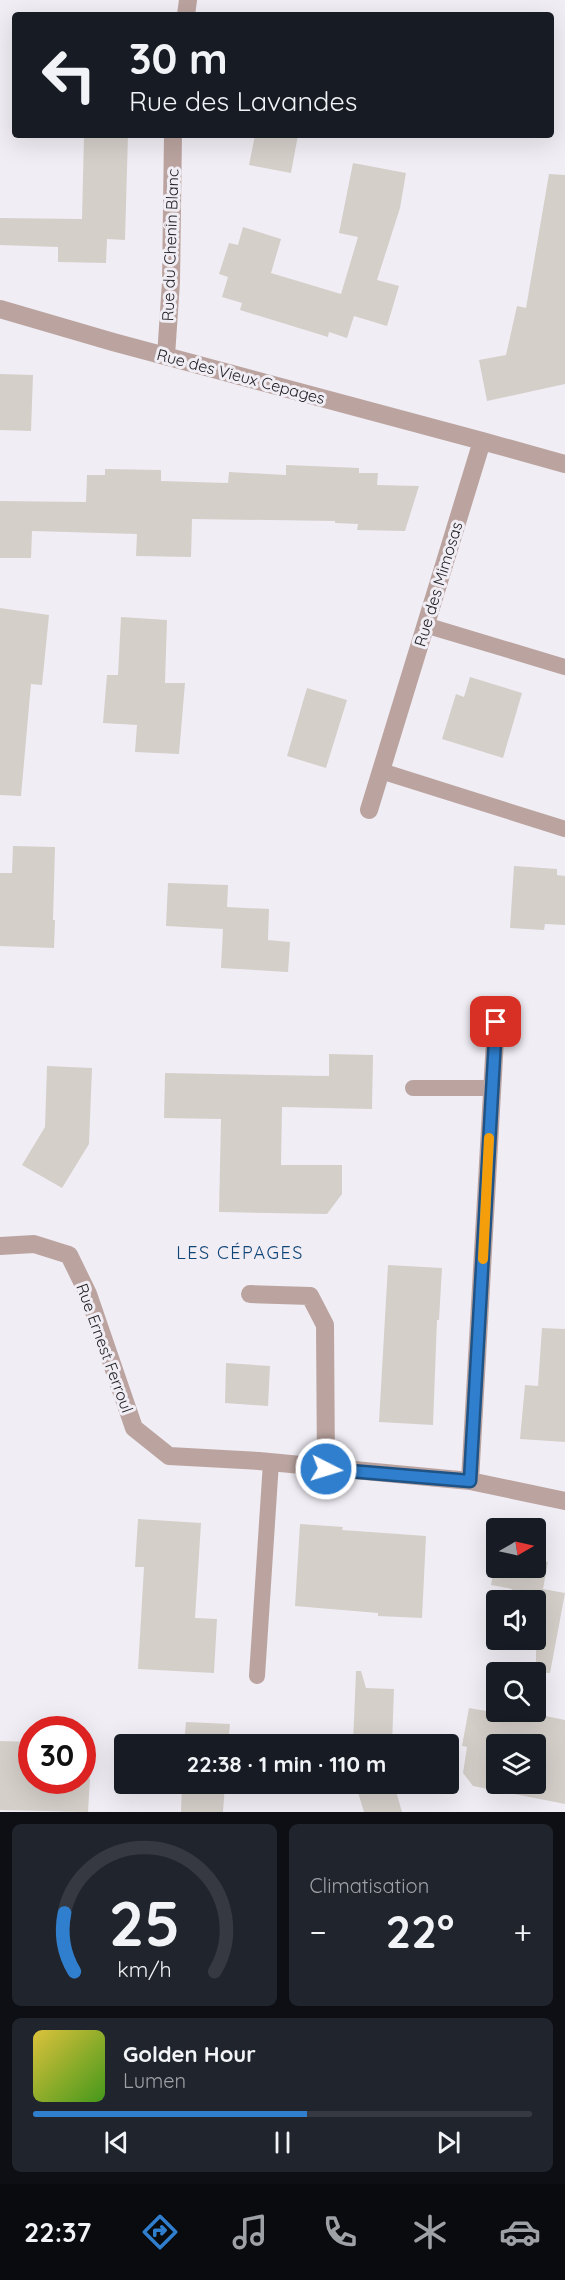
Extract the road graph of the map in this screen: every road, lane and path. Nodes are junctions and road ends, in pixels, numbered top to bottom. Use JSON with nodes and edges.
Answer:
{"nodes":[{"id":1,"x":173,"y":138,"type":"edge"},
{"id":2,"x":0,"y":309,"type":"edge"},
{"id":3,"x":166,"y":356,"type":"junction"},
{"id":4,"x":482,"y":441,"type":"junction"},
{"id":5,"x":565,"y":464,"type":"edge"},
{"id":6,"x":425,"y":625,"type":"junction"},
{"id":7,"x":565,"y":667,"type":"edge"},
{"id":8,"x":381,"y":771,"type":"junction"},
{"id":9,"x":369,"y":810,"type":"dead end"},
{"id":10,"x":565,"y":829,"type":"edge"},
{"id":11,"x":496,"y":1022,"type":"dead end"},
{"id":12,"x":413,"y":1088,"type":"dead end"},
{"id":13,"x":492,"y":1088,"type":"junction"},
{"id":14,"x":0,"y":1246,"type":"edge"},
{"id":15,"x":250,"y":1294,"type":"dead end"},
{"id":16,"x":271,"y":1462,"type":"junction"},
{"id":17,"x":326,"y":1469,"type":"junction"},
{"id":18,"x":470,"y":1481,"type":"junction"},
{"id":19,"x":565,"y":1500,"type":"edge"},
{"id":20,"x":257,"y":1676,"type":"dead end"}],
"edges":[{"from":1,"to":3,"type":"street","name":"Rue du Chenin Blanc"},
{"from":2,"to":3,"type":"street","name":"Rue des Vieux Cepages"},
{"from":3,"to":4,"type":"street","name":"Rue des Vieux Cepages"},
{"from":4,"to":5,"type":"street"},
{"from":4,"to":6,"type":"street","name":"Rue des Mimosas"},
{"from":6,"to":7,"type":"lane"},
{"from":6,"to":8,"type":"street","name":"Rue des Mimosas"},
{"from":8,"to":9,"type":"street","name":"Rue des Mimosas"},
{"from":8,"to":10,"type":"lane"},
{"from":11,"to":13,"type":"street"},
{"from":12,"to":13,"type":"lane"},
{"from":13,"to":18,"type":"street"},
{"from":14,"to":16,"type":"street","name":"Rue Ernest Ferroul"},
{"from":15,"to":17,"type":"street"},
{"from":16,"to":17,"type":"street","name":"Rue Ernest Ferroul"},
{"from":16,"to":20,"type":"lane"},
{"from":17,"to":18,"type":"street","name":"Rue Ernest Ferroul"},
{"from":18,"to":19,"type":"street","name":"Rue Ernest Ferroul"}]}
